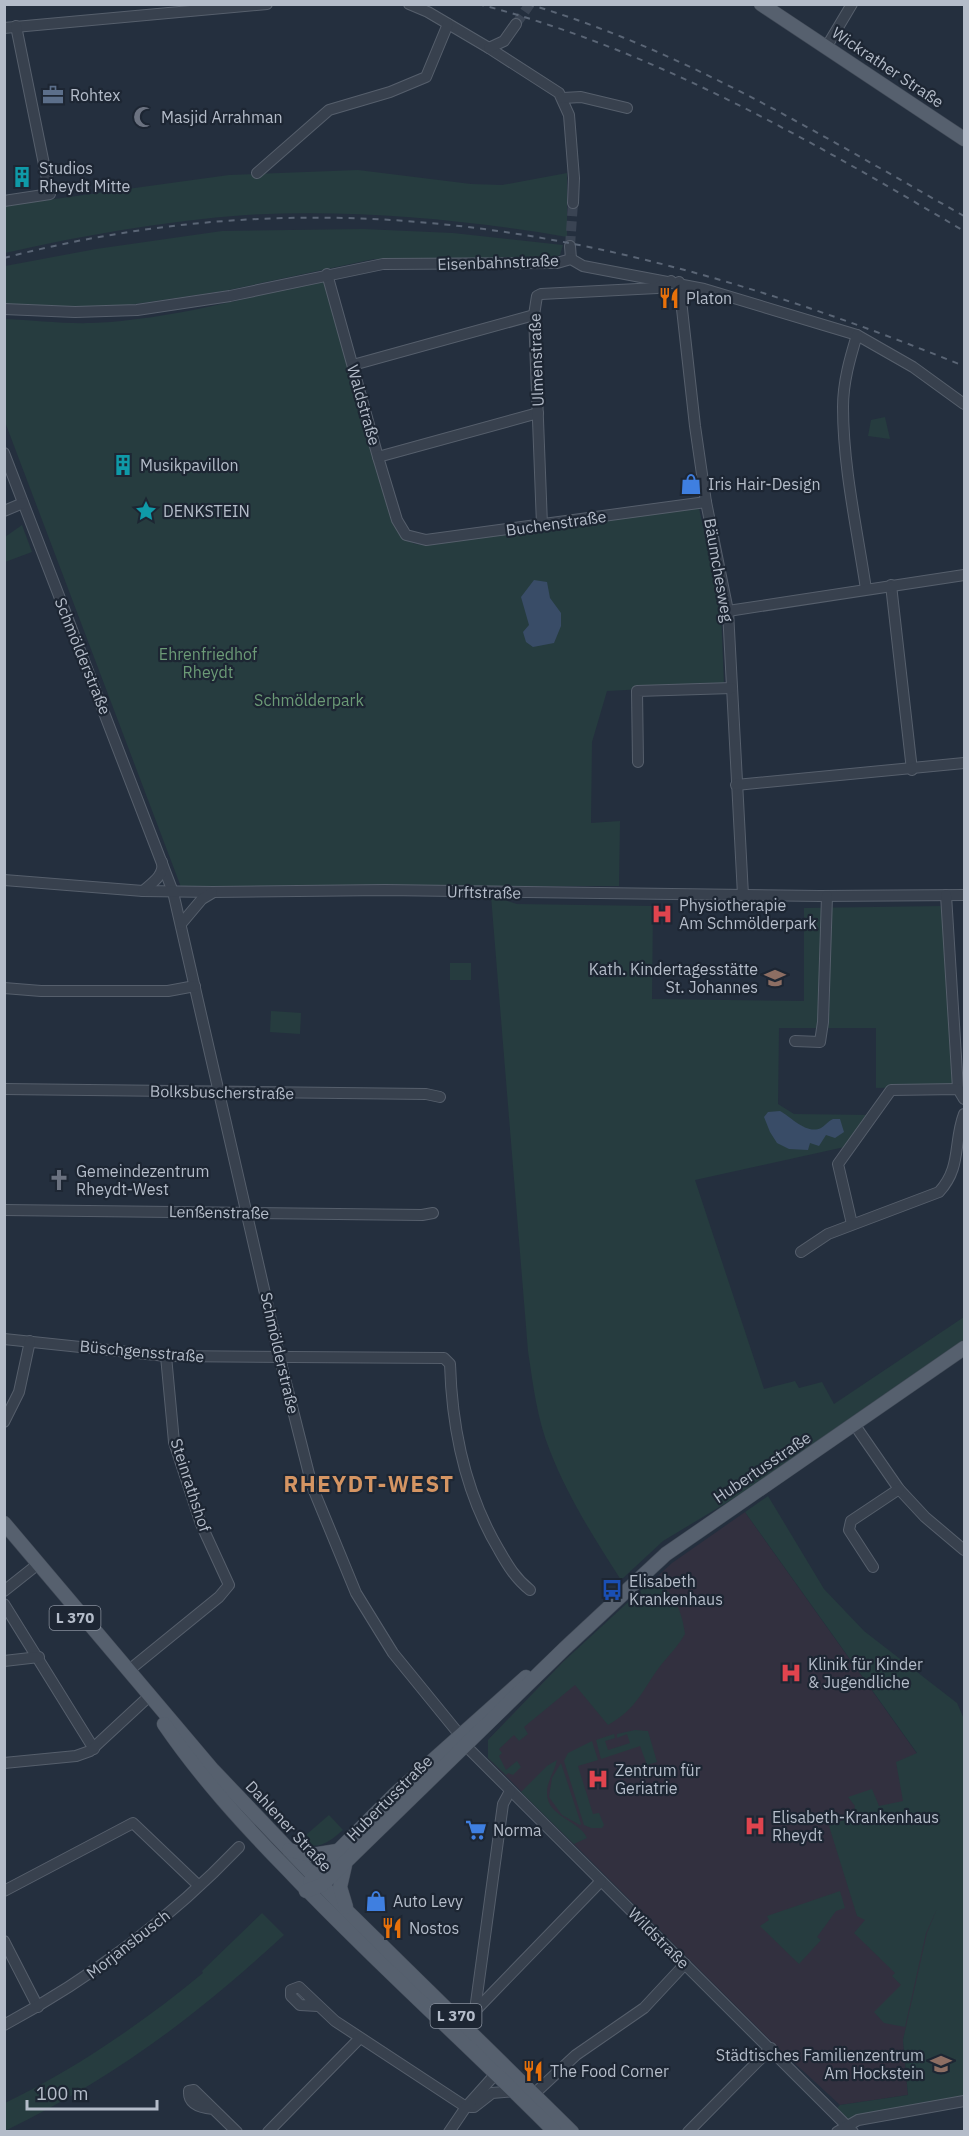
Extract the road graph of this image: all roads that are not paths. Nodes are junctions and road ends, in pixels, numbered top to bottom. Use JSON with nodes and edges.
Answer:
{"nodes":[{"id":1,"x":267,"y":4,"type":"edge"},
{"id":2,"x":408,"y":4,"type":"edge"},
{"id":3,"x":761,"y":4,"type":"edge"},
{"id":4,"x":852,"y":4,"type":"edge"},
{"id":5,"x":448,"y":24,"type":"junction"},
{"id":6,"x":516,"y":24,"type":"tunnel mouth"},
{"id":7,"x":10,"y":27,"type":"edge"},
{"id":8,"x":827,"y":46,"type":"junction"},
{"id":9,"x":489,"y":48,"type":"junction"},
{"id":10,"x":563,"y":98,"type":"junction"},
{"id":11,"x":627,"y":108,"type":"dead end"},
{"id":12,"x":964,"y":139,"type":"edge"},
{"id":13,"x":257,"y":173,"type":"dead end"},
{"id":14,"x":4,"y":201,"type":"edge"},
{"id":15,"x":573,"y":202,"type":"tunnel mouth"},
{"id":16,"x":570,"y":246,"type":"tunnel mouth"},
{"id":17,"x":571,"y":259,"type":"junction"},
{"id":18,"x":327,"y":274,"type":"junction"},
{"id":19,"x":675,"y":281,"type":"junction"},
{"id":20,"x":4,"y":309,"type":"edge"},
{"id":21,"x":534,"y":315,"type":"junction"},
{"id":22,"x":857,"y":335,"type":"junction"},
{"id":23,"x":352,"y":365,"type":"junction"},
{"id":24,"x":964,"y":404,"type":"edge"},
{"id":25,"x":538,"y":413,"type":"junction"},
{"id":26,"x":4,"y":453,"type":"edge"},
{"id":27,"x":378,"y":457,"type":"junction"},
{"id":28,"x":23,"y":502,"type":"junction"},
{"id":29,"x":706,"y":502,"type":"junction"},
{"id":30,"x":4,"y":511,"type":"edge"},
{"id":31,"x":542,"y":525,"type":"junction"},
{"id":32,"x":406,"y":535,"type":"joint"},
{"id":33,"x":964,"y":575,"type":"edge"},
{"id":34,"x":891,"y":585,"type":"junction"},
{"id":35,"x":866,"y":589,"type":"junction"},
{"id":36,"x":728,"y":611,"type":"junction"},
{"id":37,"x":732,"y":688,"type":"junction"},
{"id":38,"x":638,"y":762,"type":"dead end"},
{"id":39,"x":964,"y":763,"type":"edge"},
{"id":40,"x":912,"y":770,"type":"junction"},
{"id":41,"x":736,"y":785,"type":"junction"},
{"id":42,"x":162,"y":859,"type":"junction"},
{"id":43,"x":4,"y":880,"type":"edge"},
{"id":44,"x":143,"y":891,"type":"junction"},
{"id":45,"x":173,"y":892,"type":"junction"},
{"id":46,"x":213,"y":892,"type":"junction"},
{"id":47,"x":945,"y":895,"type":"junction"},
{"id":48,"x":964,"y":895,"type":"edge"},
{"id":49,"x":742,"y":896,"type":"junction"},
{"id":50,"x":827,"y":896,"type":"junction"},
{"id":51,"x":181,"y":924,"type":"junction"},
{"id":52,"x":195,"y":986,"type":"junction"},
{"id":53,"x":4,"y":988,"type":"edge"},
{"id":54,"x":795,"y":1041,"type":"dead end"},
{"id":55,"x":4,"y":1089,"type":"edge"},
{"id":56,"x":219,"y":1092,"type":"junction"},
{"id":57,"x":961,"y":1094,"type":"edge"},
{"id":58,"x":440,"y":1097,"type":"dead end"},
{"id":59,"x":964,"y":1114,"type":"edge"},
{"id":60,"x":4,"y":1210,"type":"edge"},
{"id":61,"x":248,"y":1213,"type":"junction"},
{"id":62,"x":433,"y":1213,"type":"dead end"},
{"id":63,"x":852,"y":1224,"type":"junction"},
{"id":64,"x":801,"y":1252,"type":"dead end"},
{"id":65,"x":4,"y":1339,"type":"edge"},
{"id":66,"x":30,"y":1341,"type":"junction"},
{"id":67,"x":964,"y":1348,"type":"edge"},
{"id":68,"x":166,"y":1356,"type":"junction"},
{"id":69,"x":280,"y":1359,"type":"junction"},
{"id":70,"x":4,"y":1422,"type":"edge"},
{"id":71,"x":854,"y":1424,"type":"junction"},
{"id":72,"x":899,"y":1489,"type":"junction"},
{"id":73,"x":4,"y":1523,"type":"edge"},
{"id":74,"x":4,"y":1535,"type":"edge"},
{"id":75,"x":964,"y":1550,"type":"edge"},
{"id":76,"x":873,"y":1567,"type":"dead end"},
{"id":77,"x":33,"y":1568,"type":"junction"},
{"id":78,"x":530,"y":1590,"type":"dead end"},
{"id":79,"x":4,"y":1592,"type":"edge"},
{"id":80,"x":4,"y":1604,"type":"edge"},
{"id":81,"x":39,"y":1657,"type":"junction"},
{"id":82,"x":4,"y":1661,"type":"edge"},
{"id":83,"x":128,"y":1671,"type":"junction"},
{"id":84,"x":144,"y":1701,"type":"junction"},
{"id":85,"x":462,"y":1740,"type":"junction"},
{"id":86,"x":94,"y":1749,"type":"junction"},
{"id":87,"x":4,"y":1763,"type":"edge"},
{"id":88,"x":510,"y":1791,"type":"junction"},
{"id":89,"x":239,"y":1847,"type":"dead end"},
{"id":90,"x":288,"y":1850,"type":"junction"},
{"id":91,"x":337,"y":1851,"type":"junction"},
{"id":92,"x":345,"y":1863,"type":"junction"},
{"id":93,"x":318,"y":1880,"type":"junction"},
{"id":94,"x":601,"y":1881,"type":"junction"},
{"id":95,"x":198,"y":1885,"type":"junction"},
{"id":96,"x":4,"y":1891,"type":"edge"},
{"id":97,"x":306,"y":1891,"type":"junction"},
{"id":98,"x":347,"y":1911,"type":"junction"},
{"id":99,"x":4,"y":1941,"type":"edge"},
{"id":100,"x":685,"y":1964,"type":"junction"},
{"id":101,"x":318,"y":2006,"type":"dead end"},
{"id":102,"x":38,"y":2007,"type":"junction"},
{"id":103,"x":4,"y":2025,"type":"edge"},
{"id":104,"x":360,"y":2038,"type":"junction"},
{"id":105,"x":771,"y":2048,"type":"junction"},
{"id":106,"x":500,"y":2068,"type":"junction"},
{"id":107,"x":516,"y":2091,"type":"junction"},
{"id":108,"x":534,"y":2094,"type":"junction"},
{"id":109,"x":964,"y":2102,"type":"edge"},
{"id":110,"x":466,"y":2107,"type":"junction"},
{"id":111,"x":213,"y":2109,"type":"dead end"},
{"id":112,"x":850,"y":2128,"type":"edge"},
{"id":113,"x":237,"y":2132,"type":"edge"},
{"id":114,"x":268,"y":2132,"type":"edge"},
{"id":115,"x":449,"y":2132,"type":"edge"},
{"id":116,"x":555,"y":2132,"type":"edge"},
{"id":117,"x":572,"y":2132,"type":"edge"},
{"id":118,"x":688,"y":2132,"type":"edge"},
{"id":119,"x":837,"y":2132,"type":"edge"}],
"edges":[{"from":1,"to":7,"type":"street"},
{"from":2,"to":5,"type":"street"},
{"from":3,"to":8,"type":"main road","name":"Wickrather Straße"},
{"from":4,"to":8,"type":"street"},
{"from":5,"to":9,"type":"street"},
{"from":5,"to":13,"type":"street"},
{"from":6,"to":9,"type":"street"},
{"from":7,"to":14,"type":"street"},
{"from":8,"to":12,"type":"main road","name":"Wickrather Straße"},
{"from":9,"to":10,"type":"street"},
{"from":10,"to":11,"type":"street"},
{"from":10,"to":15,"type":"street"},
{"from":16,"to":17,"type":"street"},
{"from":17,"to":18,"type":"street","name":"Eisenbahnstraße"},
{"from":17,"to":19,"type":"street","name":"Eisenbahnstraße"},
{"from":18,"to":20,"type":"street","name":"Eisenbahnstraße"},
{"from":18,"to":23,"type":"street","name":"Waldstraße"},
{"from":19,"to":21,"type":"street","name":"Ulmenstraße"},
{"from":19,"to":22,"type":"street","name":"Eisenbahnstraße"},
{"from":19,"to":29,"type":"street","name":"Bäumchesweg"},
{"from":21,"to":23,"type":"street"},
{"from":21,"to":25,"type":"street","name":"Ulmenstraße"},
{"from":22,"to":24,"type":"street","name":"Eisenbahnstraße"},
{"from":22,"to":35,"type":"street"},
{"from":23,"to":27,"type":"street","name":"Waldstraße"},
{"from":25,"to":27,"type":"street"},
{"from":25,"to":31,"type":"street","name":"Ulmenstraße"},
{"from":26,"to":28,"type":"street","name":"Schmölderstraße"},
{"from":27,"to":32,"type":"street","name":"Waldstraße"},
{"from":28,"to":30,"type":"street"},
{"from":28,"to":42,"type":"street","name":"Schmölderstraße"},
{"from":29,"to":31,"type":"street","name":"Buchenstraße"},
{"from":29,"to":36,"type":"street","name":"Bäumchesweg"},
{"from":31,"to":32,"type":"street","name":"Buchenstraße"},
{"from":33,"to":34,"type":"street"},
{"from":34,"to":35,"type":"street"},
{"from":34,"to":40,"type":"street"},
{"from":35,"to":36,"type":"street"},
{"from":36,"to":37,"type":"street","name":"Bäumchesweg"},
{"from":37,"to":38,"type":"street"},
{"from":37,"to":41,"type":"street","name":"Bäumchesweg"},
{"from":39,"to":40,"type":"street"},
{"from":40,"to":41,"type":"street"},
{"from":41,"to":49,"type":"street","name":"Bäumchesweg"},
{"from":42,"to":44,"type":"street"},
{"from":42,"to":45,"type":"street","name":"Schmölderstraße"},
{"from":43,"to":44,"type":"street","name":"Urftstraße"},
{"from":44,"to":45,"type":"street","name":"Urftstraße"},
{"from":45,"to":46,"type":"street","name":"Urftstraße"},
{"from":45,"to":51,"type":"street","name":"Schmölderstraße"},
{"from":46,"to":49,"type":"street","name":"Urftstraße"},
{"from":46,"to":51,"type":"street"},
{"from":47,"to":48,"type":"street","name":"Urftstraße"},
{"from":47,"to":50,"type":"street","name":"Urftstraße"},
{"from":47,"to":57,"type":"street"},
{"from":49,"to":50,"type":"street","name":"Urftstraße"},
{"from":50,"to":54,"type":"street"},
{"from":51,"to":52,"type":"street","name":"Schmölderstraße"},
{"from":52,"to":53,"type":"street"},
{"from":52,"to":56,"type":"street","name":"Schmölderstraße"},
{"from":55,"to":56,"type":"street","name":"Bolksbuscherstraße"},
{"from":56,"to":58,"type":"street","name":"Bolksbuscherstraße"},
{"from":56,"to":61,"type":"street","name":"Schmölderstraße"},
{"from":57,"to":63,"type":"street"},
{"from":59,"to":63,"type":"street"},
{"from":60,"to":61,"type":"street","name":"Lenßenstraße"},
{"from":61,"to":62,"type":"street","name":"Lenßenstraße"},
{"from":61,"to":69,"type":"street","name":"Schmölderstraße"},
{"from":63,"to":64,"type":"street"},
{"from":65,"to":66,"type":"street","name":"Büschgensstraße"},
{"from":66,"to":68,"type":"street","name":"Büschgensstraße"},
{"from":66,"to":70,"type":"street"},
{"from":67,"to":71,"type":"main road","name":"Hubertusstraße"},
{"from":68,"to":69,"type":"street","name":"Büschgensstraße"},
{"from":68,"to":83,"type":"street","name":"Steinrathshof"},
{"from":69,"to":78,"type":"street","name":"Büschgensstraße"},
{"from":69,"to":85,"type":"street","name":"Schmölderstraße"},
{"from":71,"to":72,"type":"street"},
{"from":71,"to":85,"type":"main road","name":"Hubertusstraße"},
{"from":72,"to":75,"type":"street"},
{"from":72,"to":76,"type":"street"},
{"from":73,"to":83,"type":"main road","name":"Dahlener Straße","number":"L 370"},
{"from":74,"to":77,"type":"main road","name":"Dahlener Straße","number":"L 370"},
{"from":77,"to":79,"type":"street"},
{"from":77,"to":84,"type":"main road","name":"Dahlener Straße","number":"L 370"},
{"from":80,"to":81,"type":"street"},
{"from":81,"to":82,"type":"street"},
{"from":81,"to":86,"type":"street"},
{"from":83,"to":90,"type":"main road","name":"Dahlener Straße","number":"L 370"},
{"from":84,"to":86,"type":"street"},
{"from":84,"to":97,"type":"main road","name":"Dahlener Straße","number":"L 370"},
{"from":85,"to":88,"type":"street","name":"Wildstraße"},
{"from":85,"to":91,"type":"main road","name":"Hubertusstraße"},
{"from":85,"to":92,"type":"main road","name":"Hubertusstraße"},
{"from":86,"to":87,"type":"street"},
{"from":88,"to":94,"type":"street","name":"Wildstraße"},
{"from":88,"to":94,"type":"street"},
{"from":89,"to":95,"type":"street","name":"Morjansbusch"},
{"from":90,"to":91,"type":"main road"},
{"from":90,"to":93,"type":"main road","name":"Dahlener Straße","number":"L 370"},
{"from":91,"to":93,"type":"main road","name":"Hubertusstraße"},
{"from":92,"to":93,"type":"main road","name":"Hubertusstraße"},
{"from":92,"to":98,"type":"main road"},
{"from":93,"to":97,"type":"main road","name":"Hubertusstraße"},
{"from":93,"to":98,"type":"main road","name":"Dahlener Straße","number":"L 370"},
{"from":94,"to":100,"type":"street","name":"Wildstraße"},
{"from":95,"to":96,"type":"street"},
{"from":95,"to":102,"type":"street","name":"Morjansbusch"},
{"from":97,"to":106,"type":"main road","name":"Dahlener Straße","number":"L 370"},
{"from":98,"to":106,"type":"main road","name":"Dahlener Straße","number":"L 370"},
{"from":99,"to":102,"type":"street"},
{"from":100,"to":105,"type":"street","name":"Wildstraße"},
{"from":100,"to":108,"type":"street"},
{"from":101,"to":104,"type":"street"},
{"from":102,"to":103,"type":"street","name":"Morjansbusch"},
{"from":104,"to":110,"type":"street"},
{"from":104,"to":114,"type":"street"},
{"from":105,"to":112,"type":"street","name":"Wildstraße"},
{"from":105,"to":118,"type":"street"},
{"from":106,"to":107,"type":"main road","name":"Dahlener Straße","number":"L 370"},
{"from":106,"to":108,"type":"main road","name":"Dahlener Straße","number":"L 370"},
{"from":106,"to":110,"type":"street"},
{"from":107,"to":110,"type":"street"},
{"from":107,"to":116,"type":"main road","name":"Dahlener Straße","number":"L 370"},
{"from":108,"to":117,"type":"main road","name":"Dahlener Straße","number":"L 370"},
{"from":109,"to":112,"type":"street"},
{"from":110,"to":115,"type":"street"},
{"from":111,"to":113,"type":"street"},
{"from":112,"to":119,"type":"street"}]}
